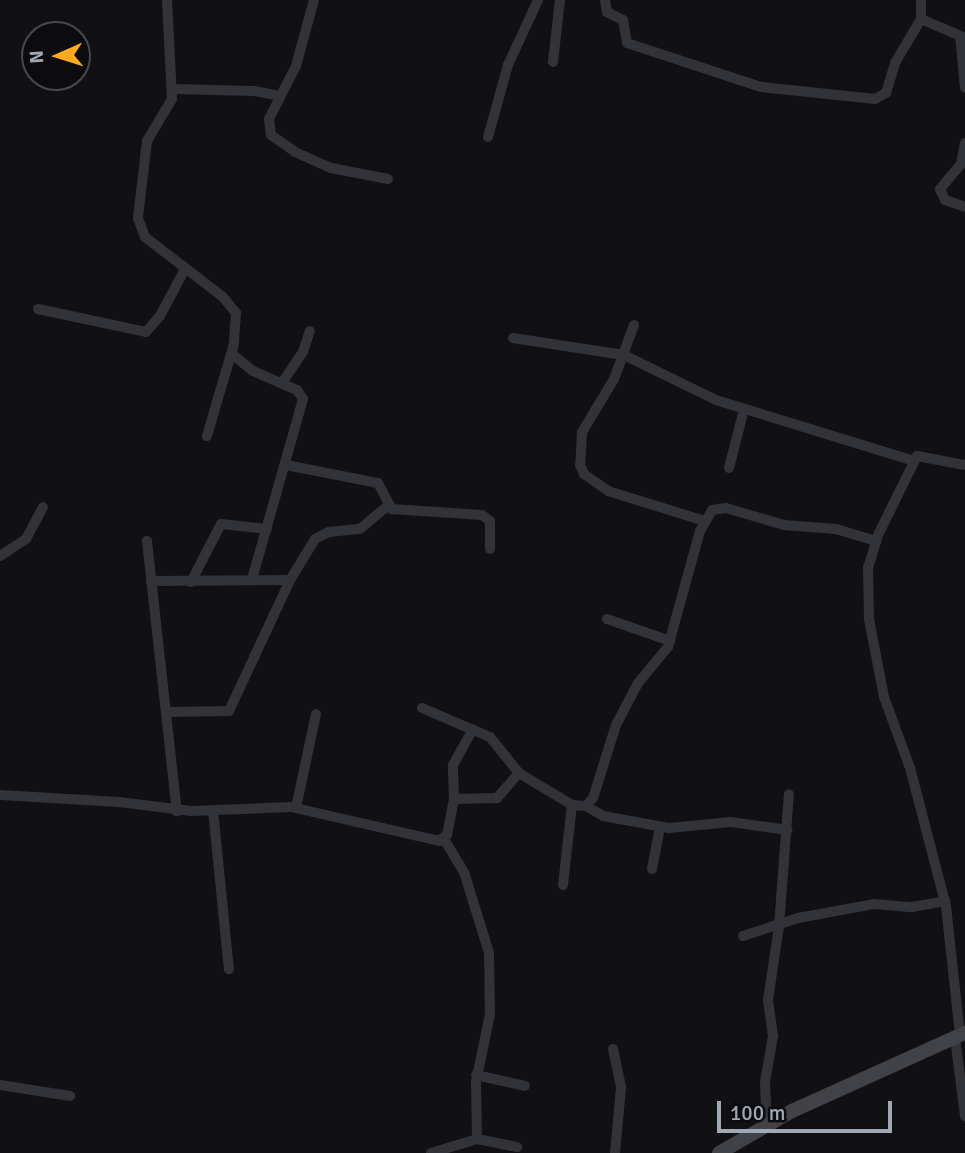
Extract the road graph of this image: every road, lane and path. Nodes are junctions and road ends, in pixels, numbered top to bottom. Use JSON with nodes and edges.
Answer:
{"nodes":[{"id":1,"x":167,"y":0,"type":"edge"},
{"id":2,"x":314,"y":0,"type":"edge"},
{"id":3,"x":538,"y":0,"type":"edge"},
{"id":4,"x":560,"y":0,"type":"edge"},
{"id":5,"x":605,"y":0,"type":"edge"},
{"id":6,"x":921,"y":0,"type":"edge"},
{"id":7,"x":921,"y":19,"type":"junction"},
{"id":8,"x":962,"y":37,"type":"edge"},
{"id":9,"x":553,"y":62,"type":"dead end"},
{"id":10,"x":965,"y":88,"type":"edge"},
{"id":11,"x":173,"y":89,"type":"junction"},
{"id":12,"x":280,"y":96,"type":"junction"},
{"id":13,"x":488,"y":137,"type":"dead end"},
{"id":14,"x":965,"y":143,"type":"edge"},
{"id":15,"x":388,"y":179,"type":"dead end"},
{"id":16,"x":965,"y":207,"type":"edge"},
{"id":17,"x":185,"y":268,"type":"junction"},
{"id":18,"x":38,"y":309,"type":"dead end"},
{"id":19,"x":634,"y":325,"type":"dead end"},
{"id":20,"x":310,"y":331,"type":"dead end"},
{"id":21,"x":513,"y":338,"type":"dead end"},
{"id":22,"x":232,"y":354,"type":"junction"},
{"id":23,"x":624,"y":355,"type":"junction"},
{"id":24,"x":282,"y":383,"type":"junction"},
{"id":25,"x":744,"y":409,"type":"junction"},
{"id":26,"x":207,"y":436,"type":"dead end"},
{"id":27,"x":914,"y":461,"type":"junction"},
{"id":28,"x":286,"y":465,"type":"junction"},
{"id":29,"x":965,"y":465,"type":"edge"},
{"id":30,"x":729,"y":468,"type":"dead end"},
{"id":31,"x":387,"y":506,"type":"junction"},
{"id":32,"x":43,"y":507,"type":"dead end"},
{"id":33,"x":705,"y":521,"type":"junction"},
{"id":34,"x":268,"y":529,"type":"junction"},
{"id":35,"x":147,"y":541,"type":"dead end"},
{"id":36,"x":876,"y":541,"type":"junction"},
{"id":37,"x":490,"y":549,"type":"dead end"},
{"id":38,"x":0,"y":556,"type":"edge"},
{"id":39,"x":252,"y":579,"type":"junction"},
{"id":40,"x":290,"y":580,"type":"junction"},
{"id":41,"x":151,"y":581,"type":"junction"},
{"id":42,"x":191,"y":582,"type":"junction"},
{"id":43,"x":607,"y":619,"type":"dead end"},
{"id":44,"x":670,"y":641,"type":"junction"},
{"id":45,"x":422,"y":708,"type":"dead end"},
{"id":46,"x":169,"y":712,"type":"junction"},
{"id":47,"x":316,"y":714,"type":"dead end"},
{"id":48,"x":472,"y":729,"type":"junction"},
{"id":49,"x":519,"y":773,"type":"junction"},
{"id":50,"x":789,"y":794,"type":"dead end"},
{"id":51,"x":0,"y":795,"type":"edge"},
{"id":52,"x":454,"y":799,"type":"junction"},
{"id":53,"x":572,"y":805,"type":"junction"},
{"id":54,"x":586,"y":806,"type":"junction"},
{"id":55,"x":296,"y":808,"type":"junction"},
{"id":56,"x":213,"y":810,"type":"junction"},
{"id":57,"x":177,"y":811,"type":"junction"},
{"id":58,"x":660,"y":827,"type":"junction"},
{"id":59,"x":787,"y":830,"type":"junction"},
{"id":60,"x":444,"y":839,"type":"junction"},
{"id":61,"x":652,"y":869,"type":"dead end"},
{"id":62,"x":563,"y":885,"type":"dead end"},
{"id":63,"x":945,"y":901,"type":"junction"},
{"id":64,"x":779,"y":926,"type":"junction"},
{"id":65,"x":743,"y":936,"type":"dead end"},
{"id":66,"x":229,"y":969,"type":"dead end"},
{"id":67,"x":960,"y":1035,"type":"edge"},
{"id":68,"x":613,"y":1049,"type":"dead end"},
{"id":69,"x":962,"y":1071,"type":"edge"},
{"id":70,"x":476,"y":1075,"type":"junction"},
{"id":71,"x":0,"y":1086,"type":"edge"},
{"id":72,"x":525,"y":1086,"type":"dead end"},
{"id":73,"x":70,"y":1096,"type":"dead end"},
{"id":74,"x":965,"y":1116,"type":"edge"},
{"id":75,"x":768,"y":1126,"type":"junction"},
{"id":76,"x":477,"y":1139,"type":"junction"},
{"id":77,"x":517,"y":1147,"type":"dead end"},
{"id":78,"x":431,"y":1153,"type":"edge"},
{"id":79,"x":615,"y":1153,"type":"edge"},
{"id":80,"x":719,"y":1153,"type":"edge"}],
"edges":[{"from":1,"to":11,"type":"street"},
{"from":2,"to":12,"type":"street"},
{"from":3,"to":13,"type":"street"},
{"from":4,"to":9,"type":"street"},
{"from":5,"to":7,"type":"street"},
{"from":6,"to":7,"type":"street"},
{"from":7,"to":8,"type":"street"},
{"from":8,"to":10,"type":"street"},
{"from":11,"to":12,"type":"street"},
{"from":11,"to":17,"type":"street"},
{"from":12,"to":15,"type":"street"},
{"from":14,"to":16,"type":"street"},
{"from":17,"to":18,"type":"street"},
{"from":17,"to":22,"type":"street"},
{"from":19,"to":23,"type":"street"},
{"from":20,"to":24,"type":"street"},
{"from":21,"to":23,"type":"street"},
{"from":22,"to":24,"type":"street"},
{"from":22,"to":26,"type":"street"},
{"from":23,"to":25,"type":"street"},
{"from":23,"to":33,"type":"street"},
{"from":24,"to":28,"type":"street"},
{"from":25,"to":27,"type":"street"},
{"from":25,"to":30,"type":"street"},
{"from":27,"to":29,"type":"street"},
{"from":27,"to":36,"type":"street"},
{"from":28,"to":31,"type":"street"},
{"from":28,"to":34,"type":"street"},
{"from":31,"to":37,"type":"street"},
{"from":31,"to":40,"type":"street"},
{"from":32,"to":38,"type":"street"},
{"from":33,"to":36,"type":"street"},
{"from":33,"to":44,"type":"street"},
{"from":34,"to":39,"type":"street"},
{"from":34,"to":42,"type":"street"},
{"from":35,"to":41,"type":"street"},
{"from":36,"to":63,"type":"street"},
{"from":39,"to":40,"type":"street"},
{"from":39,"to":42,"type":"street"},
{"from":40,"to":46,"type":"street"},
{"from":41,"to":42,"type":"street"},
{"from":41,"to":46,"type":"street"},
{"from":43,"to":44,"type":"street"},
{"from":44,"to":54,"type":"street"},
{"from":45,"to":48,"type":"street"},
{"from":46,"to":57,"type":"street"},
{"from":47,"to":55,"type":"street"},
{"from":48,"to":49,"type":"street"},
{"from":48,"to":52,"type":"street"},
{"from":49,"to":52,"type":"street"},
{"from":49,"to":53,"type":"street"},
{"from":50,"to":59,"type":"street"},
{"from":51,"to":57,"type":"street"},
{"from":52,"to":60,"type":"street"},
{"from":53,"to":54,"type":"street"},
{"from":53,"to":62,"type":"street"},
{"from":54,"to":58,"type":"street"},
{"from":55,"to":56,"type":"street"},
{"from":55,"to":60,"type":"street"},
{"from":56,"to":57,"type":"street"},
{"from":56,"to":66,"type":"street"},
{"from":58,"to":59,"type":"street"},
{"from":58,"to":61,"type":"street"},
{"from":59,"to":64,"type":"street"},
{"from":60,"to":70,"type":"street"},
{"from":63,"to":64,"type":"street"},
{"from":63,"to":67,"type":"street"},
{"from":64,"to":65,"type":"street"},
{"from":64,"to":75,"type":"street"},
{"from":67,"to":69,"type":"street"},
{"from":67,"to":75,"type":"main road"},
{"from":68,"to":79,"type":"street"},
{"from":69,"to":74,"type":"street"},
{"from":70,"to":72,"type":"street"},
{"from":70,"to":76,"type":"street"},
{"from":71,"to":73,"type":"street"},
{"from":75,"to":80,"type":"main road"},
{"from":76,"to":77,"type":"street"},
{"from":76,"to":78,"type":"street"}]}
